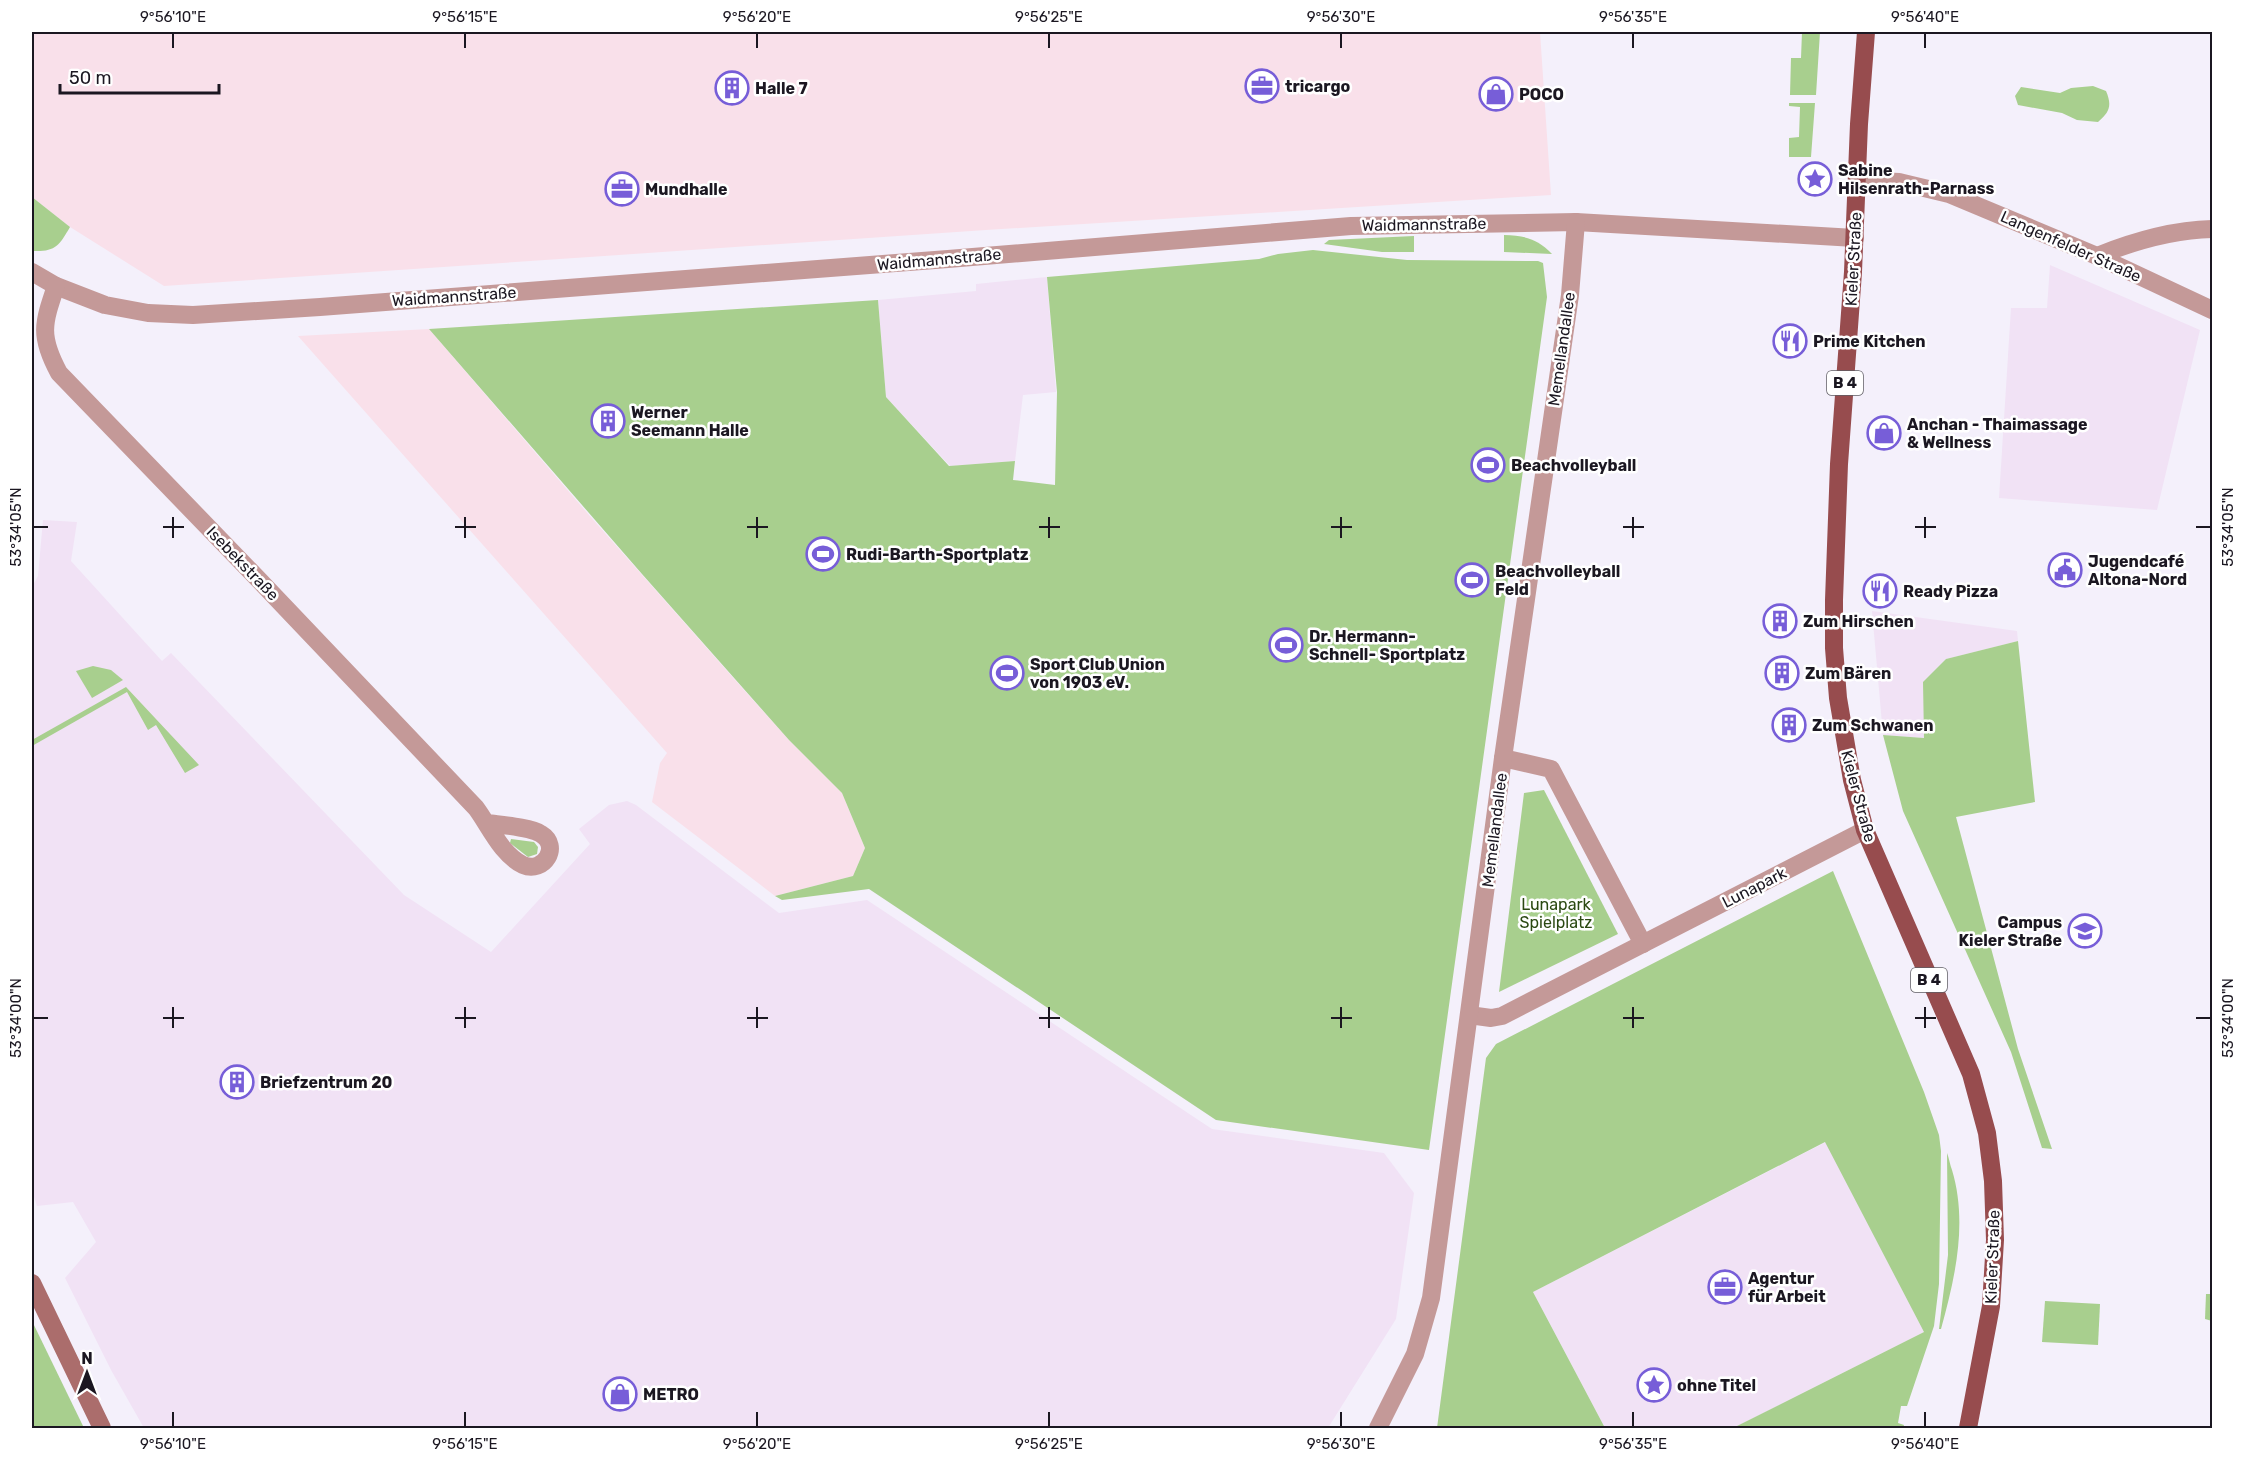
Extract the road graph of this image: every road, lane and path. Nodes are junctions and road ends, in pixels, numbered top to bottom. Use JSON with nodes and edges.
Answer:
{"nodes":[{"id":1,"x":1866,"y":32,"type":"edge"},
{"id":2,"x":1857,"y":180,"type":"junction"},
{"id":3,"x":1576,"y":222,"type":"junction"},
{"id":4,"x":2212,"y":229,"type":"edge"},
{"id":5,"x":1855,"y":238,"type":"junction"},
{"id":6,"x":2097,"y":256,"type":"junction"},
{"id":7,"x":32,"y":272,"type":"edge"},
{"id":8,"x":56,"y":286,"type":"junction"},
{"id":9,"x":2212,"y":310,"type":"edge"},
{"id":10,"x":1503,"y":758,"type":"junction"},
{"id":11,"x":487,"y":823,"type":"dead end"},
{"id":12,"x":1865,"y":830,"type":"junction"},
{"id":13,"x":1643,"y":944,"type":"junction"},
{"id":14,"x":1469,"y":1015,"type":"junction"},
{"id":15,"x":32,"y":1283,"type":"edge"},
{"id":16,"x":102,"y":1428,"type":"edge"},
{"id":17,"x":1378,"y":1428,"type":"edge"},
{"id":18,"x":1968,"y":1428,"type":"edge"}],
"edges":[{"from":1,"to":2,"type":"main road","name":"Kieler Straße","number":"B 4"},
{"from":2,"to":5,"type":"main road","name":"Kieler Straße","number":"B 4"},
{"from":2,"to":6,"type":"street","name":"Langenfelder Straße"},
{"from":3,"to":5,"type":"street","name":"Waidmannstraße"},
{"from":3,"to":8,"type":"street","name":"Waidmannstraße"},
{"from":3,"to":10,"type":"street","name":"Memellandallee"},
{"from":4,"to":6,"type":"street"},
{"from":5,"to":12,"type":"main road","name":"Kieler Straße","number":"B 4"},
{"from":6,"to":9,"type":"street","name":"Langenfelder Straße"},
{"from":7,"to":8,"type":"street","name":"Waidmannstraße"},
{"from":8,"to":11,"type":"street","name":"Isebekstraße"},
{"from":10,"to":13,"type":"street"},
{"from":10,"to":14,"type":"street","name":"Memellandallee"},
{"from":12,"to":13,"type":"street","name":"Lunapark"},
{"from":12,"to":18,"type":"main road","name":"Kieler Straße","number":"B 4"},
{"from":13,"to":14,"type":"street","name":"Lunapark"},
{"from":14,"to":17,"type":"street","name":"Memellandallee"},
{"from":15,"to":16,"type":"street"}]}
